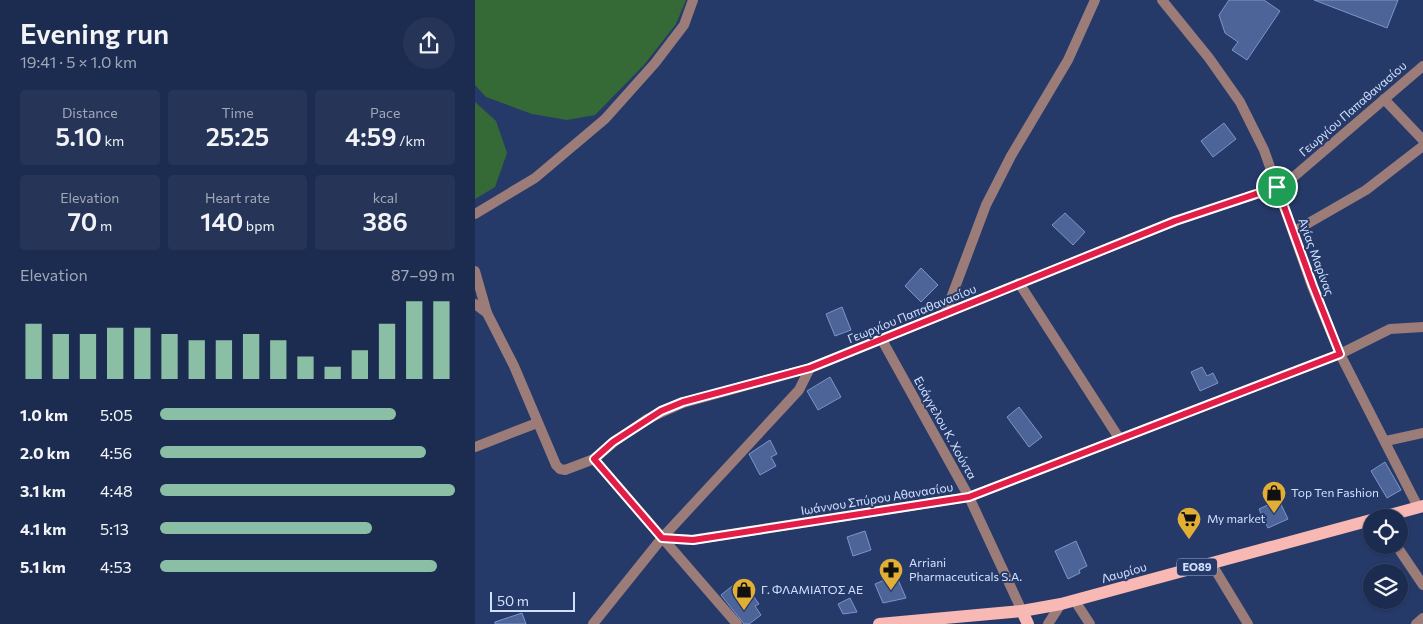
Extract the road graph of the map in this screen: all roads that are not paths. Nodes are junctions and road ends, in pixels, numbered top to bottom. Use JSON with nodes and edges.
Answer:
{"nodes":[{"id":1,"x":693,"y":0,"type":"edge"},
{"id":2,"x":1095,"y":0,"type":"edge"},
{"id":3,"x":1162,"y":0,"type":"edge"},
{"id":4,"x":1423,"y":66,"type":"edge"},
{"id":5,"x":1384,"y":99,"type":"junction"},
{"id":6,"x":1423,"y":140,"type":"edge"},
{"id":7,"x":1423,"y":146,"type":"edge"},
{"id":8,"x":1277,"y":187,"type":"junction"},
{"id":9,"x":475,"y":214,"type":"edge"},
{"id":10,"x":1293,"y":232,"type":"junction"},
{"id":11,"x":475,"y":271,"type":"edge"},
{"id":12,"x":1019,"y":283,"type":"junction"},
{"id":13,"x":475,"y":304,"type":"edge"},
{"id":14,"x":487,"y":313,"type":"junction"},
{"id":15,"x":945,"y":314,"type":"junction"},
{"id":16,"x":1423,"y":326,"type":"edge"},
{"id":17,"x":882,"y":340,"type":"junction"},
{"id":18,"x":1340,"y":354,"type":"junction"},
{"id":19,"x":810,"y":368,"type":"junction"},
{"id":20,"x":537,"y":423,"type":"junction"},
{"id":21,"x":1423,"y":433,"type":"edge"},
{"id":22,"x":1119,"y":438,"type":"junction"},
{"id":23,"x":1386,"y":441,"type":"junction"},
{"id":24,"x":475,"y":447,"type":"edge"},
{"id":25,"x":594,"y":459,"type":"junction"},
{"id":26,"x":969,"y":497,"type":"junction"},
{"id":27,"x":1421,"y":506,"type":"edge"},
{"id":28,"x":1408,"y":510,"type":"edge"},
{"id":29,"x":1363,"y":522,"type":"edge"},
{"id":30,"x":662,"y":538,"type":"junction"},
{"id":31,"x":1402,"y":554,"type":"edge"},
{"id":32,"x":1211,"y":563,"type":"junction"},
{"id":33,"x":1423,"y":585,"type":"edge"},
{"id":34,"x":1075,"y":601,"type":"junction"},
{"id":35,"x":1061,"y":604,"type":"junction"},
{"id":36,"x":1022,"y":611,"type":"junction"},
{"id":37,"x":1423,"y":618,"type":"edge"},
{"id":38,"x":593,"y":624,"type":"edge"},
{"id":39,"x":737,"y":624,"type":"edge"},
{"id":40,"x":879,"y":624,"type":"edge"},
{"id":41,"x":1028,"y":624,"type":"edge"},
{"id":42,"x":1048,"y":624,"type":"edge"},
{"id":43,"x":1090,"y":624,"type":"edge"},
{"id":44,"x":1248,"y":624,"type":"edge"},
{"id":45,"x":1416,"y":624,"type":"edge"}],
"edges":[{"from":1,"to":9,"type":"street"},
{"from":2,"to":15,"type":"street"},
{"from":3,"to":8,"type":"street","name":"Αγίας Μαρίνας"},
{"from":4,"to":5,"type":"street","name":"Γεωργίου Παπαθανασίου"},
{"from":5,"to":6,"type":"street"},
{"from":5,"to":8,"type":"street","name":"Γεωργίου Παπαθανασίου"},
{"from":7,"to":10,"type":"street"},
{"from":8,"to":10,"type":"street","name":"Αγίας Μαρίνας"},
{"from":8,"to":12,"type":"street","name":"Γεωργίου Παπαθανασίου"},
{"from":10,"to":18,"type":"street","name":"Αγίας Μαρίνας"},
{"from":11,"to":14,"type":"street"},
{"from":12,"to":15,"type":"street","name":"Γεωργίου Παπαθανασίου"},
{"from":12,"to":22,"type":"street"},
{"from":13,"to":14,"type":"street","name":"Γεωργίου Παπαθανασίου"},
{"from":14,"to":20,"type":"street","name":"Γεωργίου Παπαθανασίου"},
{"from":15,"to":17,"type":"street","name":"Γεωργίου Παπαθανασίου"},
{"from":16,"to":18,"type":"street","name":"Ιωάννου Σπύρου Αθανασίου"},
{"from":17,"to":19,"type":"street","name":"Γεωργίου Παπαθανασίου"},
{"from":17,"to":26,"type":"street","name":"Ευάγγελου Κ. Χούντα"},
{"from":18,"to":22,"type":"street","name":"Ιωάννου Σπύρου Αθανασίου"},
{"from":18,"to":23,"type":"street","name":"Αγίας Μαρίνας"},
{"from":19,"to":25,"type":"street","name":"Γεωργίου Παπαθανασίου"},
{"from":19,"to":30,"type":"street"},
{"from":20,"to":24,"type":"street"},
{"from":20,"to":25,"type":"street","name":"Γεωργίου Παπαθανασίου"},
{"from":21,"to":23,"type":"street"},
{"from":22,"to":26,"type":"street","name":"Ιωάννου Σπύρου Αθανασίου"},
{"from":23,"to":27,"type":"street","name":"Αγίας Μαρίνας"},
{"from":25,"to":30,"type":"street"},
{"from":26,"to":30,"type":"street","name":"Ιωάννου Σπύρου Αθανασίου"},
{"from":26,"to":36,"type":"street","name":"Ευάγγελου Κ. Χούντα"},
{"from":27,"to":28,"type":"main road"},
{"from":29,"to":32,"type":"main road","name":"Λαυρίου","number":"ΕΟ89"},
{"from":30,"to":38,"type":"street"},
{"from":30,"to":39,"type":"street"},
{"from":31,"to":33,"type":"street"},
{"from":32,"to":34,"type":"main road","name":"Λαυρίου","number":"ΕΟ89"},
{"from":32,"to":44,"type":"street"},
{"from":34,"to":35,"type":"main road","name":"Λαυρίου","number":"ΕΟ89"},
{"from":34,"to":43,"type":"street"},
{"from":35,"to":36,"type":"main road","name":"Λαυρίου","number":"ΕΟ89"},
{"from":35,"to":42,"type":"street"},
{"from":36,"to":40,"type":"main road","name":"Λαυρίου","number":"ΕΟ89"},
{"from":36,"to":41,"type":"main road"},
{"from":37,"to":45,"type":"street"}]}
